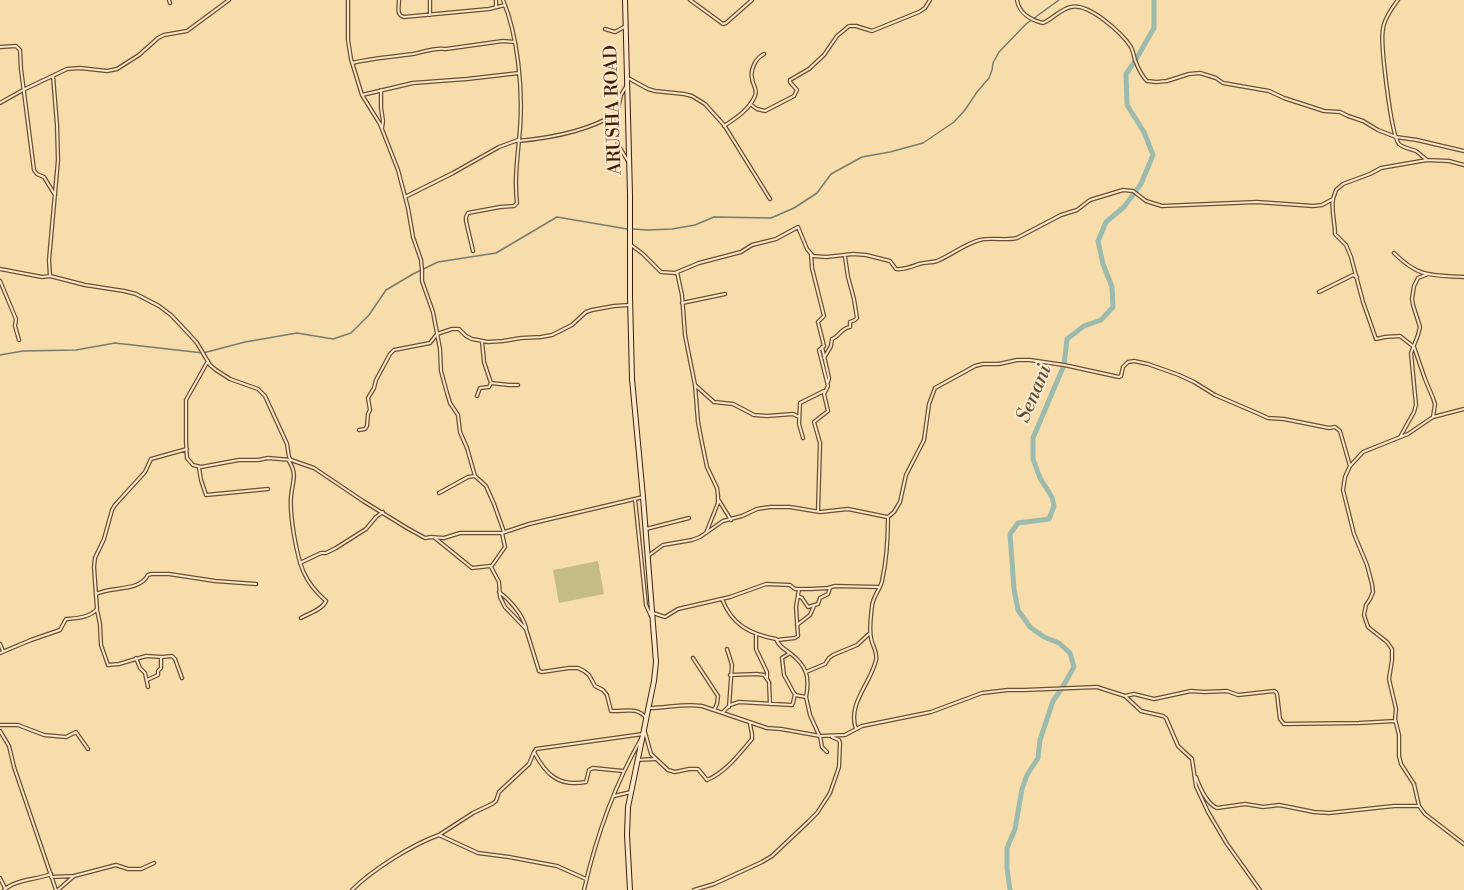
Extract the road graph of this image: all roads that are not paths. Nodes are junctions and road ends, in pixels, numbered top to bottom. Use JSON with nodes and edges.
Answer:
{"nodes":[{"id":1,"x":229,"y":0,"type":"edge"},
{"id":2,"x":348,"y":0,"type":"edge"},
{"id":3,"x":399,"y":0,"type":"edge"},
{"id":4,"x":430,"y":0,"type":"edge"},
{"id":5,"x":496,"y":0,"type":"edge"},
{"id":6,"x":503,"y":0,"type":"edge"},
{"id":7,"x":625,"y":0,"type":"edge"},
{"id":8,"x":690,"y":0,"type":"edge"},
{"id":9,"x":752,"y":0,"type":"edge"},
{"id":10,"x":930,"y":0,"type":"edge"},
{"id":11,"x":1017,"y":0,"type":"edge"},
{"id":12,"x":1398,"y":0,"type":"edge"},
{"id":13,"x":505,"y":5,"type":"junction"},
{"id":14,"x":496,"y":7,"type":"junction"},
{"id":15,"x":430,"y":15,"type":"junction"},
{"id":16,"x":626,"y":26,"type":"junction"},
{"id":17,"x":605,"y":29,"type":"dead end"},
{"id":18,"x":514,"y":42,"type":"junction"},
{"id":19,"x":0,"y":47,"type":"edge"},
{"id":20,"x":764,"y":54,"type":"dead end"},
{"id":21,"x":352,"y":63,"type":"junction"},
{"id":22,"x":519,"y":73,"type":"junction"},
{"id":23,"x":53,"y":76,"type":"junction"},
{"id":24,"x":627,"y":78,"type":"junction"},
{"id":25,"x":627,"y":85,"type":"junction"},
{"id":26,"x":23,"y":90,"type":"junction"},
{"id":27,"x":381,"y":90,"type":"junction"},
{"id":28,"x":362,"y":95,"type":"junction"},
{"id":29,"x":0,"y":103,"type":"edge"},
{"id":30,"x":750,"y":105,"type":"junction"},
{"id":31,"x":617,"y":113,"type":"junction"},
{"id":32,"x":724,"y":126,"type":"junction"},
{"id":33,"x":382,"y":128,"type":"junction"},
{"id":34,"x":1396,"y":137,"type":"junction"},
{"id":35,"x":518,"y":140,"type":"junction"},
{"id":36,"x":1464,"y":151,"type":"edge"},
{"id":37,"x":1427,"y":160,"type":"junction"},
{"id":38,"x":629,"y":164,"type":"junction"},
{"id":39,"x":1464,"y":165,"type":"edge"},
{"id":40,"x":55,"y":195,"type":"junction"},
{"id":41,"x":405,"y":197,"type":"junction"},
{"id":42,"x":771,"y":199,"type":"dead end"},
{"id":43,"x":1333,"y":199,"type":"junction"},
{"id":44,"x":631,"y":245,"type":"junction"},
{"id":45,"x":473,"y":251,"type":"dead end"},
{"id":46,"x":811,"y":254,"type":"junction"},
{"id":47,"x":1394,"y":254,"type":"dead end"},
{"id":48,"x":844,"y":255,"type":"junction"},
{"id":49,"x":0,"y":269,"type":"edge"},
{"id":50,"x":676,"y":272,"type":"junction"},
{"id":51,"x":1428,"y":274,"type":"junction"},
{"id":52,"x":50,"y":276,"type":"junction"},
{"id":53,"x":1357,"y":277,"type":"junction"},
{"id":54,"x":1464,"y":277,"type":"edge"},
{"id":55,"x":0,"y":281,"type":"edge"},
{"id":56,"x":1319,"y":292,"type":"dead end"},
{"id":57,"x":725,"y":294,"type":"dead end"},
{"id":58,"x":682,"y":303,"type":"junction"},
{"id":59,"x":631,"y":305,"type":"junction"},
{"id":60,"x":437,"y":334,"type":"junction"},
{"id":61,"x":19,"y":340,"type":"dead end"},
{"id":62,"x":482,"y":341,"type":"junction"},
{"id":63,"x":822,"y":347,"type":"junction"},
{"id":64,"x":1414,"y":347,"type":"junction"},
{"id":65,"x":824,"y":358,"type":"junction"},
{"id":66,"x":208,"y":361,"type":"junction"},
{"id":67,"x":490,"y":383,"type":"junction"},
{"id":68,"x":827,"y":383,"type":"junction"},
{"id":69,"x":518,"y":384,"type":"dead end"},
{"id":70,"x":695,"y":385,"type":"junction"},
{"id":71,"x":824,"y":391,"type":"junction"},
{"id":72,"x":477,"y":396,"type":"dead end"},
{"id":73,"x":1464,"y":409,"type":"edge"},
{"id":74,"x":799,"y":417,"type":"junction"},
{"id":75,"x":1433,"y":417,"type":"junction"},
{"id":76,"x":359,"y":430,"type":"dead end"},
{"id":77,"x":1400,"y":437,"type":"junction"},
{"id":78,"x":802,"y":438,"type":"dead end"},
{"id":79,"x":186,"y":449,"type":"junction"},
{"id":80,"x":290,"y":460,"type":"junction"},
{"id":81,"x":1350,"y":466,"type":"junction"},
{"id":82,"x":199,"y":467,"type":"junction"},
{"id":83,"x":475,"y":476,"type":"junction"},
{"id":84,"x":268,"y":489,"type":"dead end"},
{"id":85,"x":439,"y":493,"type":"dead end"},
{"id":86,"x":643,"y":497,"type":"junction"},
{"id":87,"x":635,"y":499,"type":"junction"},
{"id":88,"x":718,"y":499,"type":"junction"},
{"id":89,"x":383,"y":512,"type":"junction"},
{"id":90,"x":818,"y":512,"type":"junction"},
{"id":91,"x":888,"y":517,"type":"junction"},
{"id":92,"x":688,"y":518,"type":"dead end"},
{"id":93,"x":732,"y":520,"type":"junction"},
{"id":94,"x":646,"y":529,"type":"junction"},
{"id":95,"x":503,"y":533,"type":"junction"},
{"id":96,"x":705,"y":533,"type":"junction"},
{"id":97,"x":435,"y":538,"type":"junction"},
{"id":98,"x":648,"y":556,"type":"junction"},
{"id":99,"x":299,"y":564,"type":"junction"},
{"id":100,"x":492,"y":566,"type":"junction"},
{"id":101,"x":255,"y":584,"type":"dead end"},
{"id":102,"x":880,"y":587,"type":"junction"},
{"id":103,"x":830,"y":588,"type":"junction"},
{"id":104,"x":799,"y":589,"type":"junction"},
{"id":105,"x":499,"y":592,"type":"junction"},
{"id":106,"x":96,"y":594,"type":"junction"},
{"id":107,"x":798,"y":596,"type":"junction"},
{"id":108,"x":722,"y":599,"type":"junction"},
{"id":109,"x":814,"y":606,"type":"junction"},
{"id":110,"x":97,"y":609,"type":"junction"},
{"id":111,"x":653,"y":616,"type":"junction"},
{"id":112,"x":301,"y":618,"type":"dead end"},
{"id":113,"x":797,"y":625,"type":"junction"},
{"id":114,"x":526,"y":629,"type":"junction"},
{"id":115,"x":871,"y":633,"type":"junction"},
{"id":116,"x":756,"y":635,"type":"junction"},
{"id":117,"x":777,"y":640,"type":"junction"},
{"id":118,"x":0,"y":644,"type":"edge"},
{"id":119,"x":727,"y":650,"type":"dead end"},
{"id":120,"x":2,"y":652,"type":"edge"},
{"id":121,"x":790,"y":653,"type":"junction"},
{"id":122,"x":162,"y":657,"type":"junction"},
{"id":123,"x":136,"y":658,"type":"junction"},
{"id":124,"x":693,"y":658,"type":"dead end"},
{"id":125,"x":806,"y":672,"type":"junction"},
{"id":126,"x":730,"y":675,"type":"junction"},
{"id":127,"x":182,"y":678,"type":"dead end"},
{"id":128,"x":767,"y":678,"type":"junction"},
{"id":129,"x":147,"y":680,"type":"junction"},
{"id":130,"x":148,"y":687,"type":"dead end"},
{"id":131,"x":795,"y":694,"type":"junction"},
{"id":132,"x":1125,"y":696,"type":"junction"},
{"id":133,"x":806,"y":697,"type":"junction"},
{"id":134,"x":770,"y":704,"type":"junction"},
{"id":135,"x":729,"y":707,"type":"junction"},
{"id":136,"x":648,"y":708,"type":"junction"},
{"id":137,"x":714,"y":710,"type":"junction"},
{"id":138,"x":722,"y":713,"type":"junction"},
{"id":139,"x":646,"y":718,"type":"junction"},
{"id":140,"x":1395,"y":721,"type":"junction"},
{"id":141,"x":750,"y":723,"type":"junction"},
{"id":142,"x":0,"y":725,"type":"edge"},
{"id":143,"x":856,"y":729,"type":"junction"},
{"id":144,"x":0,"y":731,"type":"edge"},
{"id":145,"x":643,"y":734,"type":"junction"},
{"id":146,"x":827,"y":735,"type":"junction"},
{"id":147,"x":820,"y":736,"type":"junction"},
{"id":148,"x":88,"y":749,"type":"dead end"},
{"id":149,"x":534,"y":752,"type":"junction"},
{"id":150,"x":827,"y":752,"type":"dead end"},
{"id":151,"x":655,"y":759,"type":"junction"},
{"id":152,"x":637,"y":760,"type":"junction"},
{"id":153,"x":1195,"y":770,"type":"junction"},
{"id":154,"x":623,"y":771,"type":"junction"},
{"id":155,"x":631,"y":792,"type":"junction"},
{"id":156,"x":614,"y":796,"type":"junction"},
{"id":157,"x":1419,"y":806,"type":"junction"},
{"id":158,"x":439,"y":835,"type":"junction"},
{"id":159,"x":1464,"y":844,"type":"edge"},
{"id":160,"x":154,"y":863,"type":"dead end"},
{"id":161,"x":51,"y":876,"type":"junction"},
{"id":162,"x":74,"y":876,"type":"junction"},
{"id":163,"x":0,"y":878,"type":"edge"},
{"id":164,"x":586,"y":879,"type":"junction"},
{"id":165,"x":5,"y":889,"type":"edge"},
{"id":166,"x":57,"y":890,"type":"edge"},
{"id":167,"x":352,"y":890,"type":"edge"},
{"id":168,"x":584,"y":890,"type":"edge"},
{"id":169,"x":630,"y":890,"type":"edge"},
{"id":170,"x":694,"y":890,"type":"edge"},
{"id":171,"x":1260,"y":890,"type":"edge"}],
"edges":[{"from":1,"to":23,"type":"street"},
{"from":2,"to":21,"type":"street"},
{"from":3,"to":15,"type":"street"},
{"from":4,"to":15,"type":"street"},
{"from":5,"to":14,"type":"street"},
{"from":6,"to":13,"type":"street"},
{"from":7,"to":16,"type":"main road","name":"ARUSHA ROAD"},
{"from":8,"to":9,"type":"street"},
{"from":10,"to":30,"type":"street"},
{"from":11,"to":34,"type":"street"},
{"from":12,"to":34,"type":"street"},
{"from":13,"to":14,"type":"street"},
{"from":13,"to":18,"type":"street"},
{"from":14,"to":15,"type":"street"},
{"from":16,"to":17,"type":"street"},
{"from":16,"to":24,"type":"main road","name":"ARUSHA ROAD"},
{"from":18,"to":21,"type":"street"},
{"from":18,"to":22,"type":"street"},
{"from":19,"to":26,"type":"street"},
{"from":20,"to":30,"type":"street"},
{"from":21,"to":28,"type":"street"},
{"from":22,"to":27,"type":"street"},
{"from":22,"to":35,"type":"street"},
{"from":23,"to":26,"type":"street"},
{"from":23,"to":40,"type":"street"},
{"from":24,"to":25,"type":"main road","name":"ARUSHA ROAD"},
{"from":24,"to":32,"type":"street"},
{"from":25,"to":31,"type":"street"},
{"from":25,"to":38,"type":"main road","name":"ARUSHA ROAD"},
{"from":26,"to":29,"type":"street"},
{"from":26,"to":40,"type":"street"},
{"from":27,"to":28,"type":"street"},
{"from":27,"to":33,"type":"street"},
{"from":28,"to":33,"type":"street"},
{"from":30,"to":32,"type":"street"},
{"from":31,"to":35,"type":"street"},
{"from":31,"to":38,"type":"street"},
{"from":32,"to":42,"type":"street"},
{"from":33,"to":41,"type":"street"},
{"from":34,"to":36,"type":"street"},
{"from":34,"to":37,"type":"street"},
{"from":35,"to":41,"type":"street"},
{"from":35,"to":45,"type":"street"},
{"from":37,"to":39,"type":"street"},
{"from":37,"to":43,"type":"street"},
{"from":38,"to":44,"type":"main road","name":"ARUSHA ROAD"},
{"from":40,"to":52,"type":"street"},
{"from":41,"to":60,"type":"street"},
{"from":43,"to":48,"type":"street"},
{"from":43,"to":53,"type":"street"},
{"from":44,"to":50,"type":"street"},
{"from":44,"to":59,"type":"main road","name":"ARUSHA ROAD"},
{"from":46,"to":48,"type":"street"},
{"from":46,"to":50,"type":"street"},
{"from":46,"to":63,"type":"street"},
{"from":47,"to":51,"type":"street"},
{"from":48,"to":65,"type":"street"},
{"from":49,"to":52,"type":"street"},
{"from":50,"to":58,"type":"street"},
{"from":51,"to":54,"type":"street"},
{"from":51,"to":64,"type":"street"},
{"from":52,"to":66,"type":"street"},
{"from":53,"to":56,"type":"street"},
{"from":53,"to":64,"type":"street"},
{"from":55,"to":61,"type":"street"},
{"from":57,"to":58,"type":"street"},
{"from":58,"to":70,"type":"street"},
{"from":59,"to":62,"type":"street"},
{"from":59,"to":86,"type":"main road","name":"ARUSHA ROAD"},
{"from":60,"to":62,"type":"street"},
{"from":60,"to":76,"type":"street"},
{"from":60,"to":83,"type":"street"},
{"from":62,"to":67,"type":"street"},
{"from":63,"to":65,"type":"street"},
{"from":63,"to":68,"type":"street"},
{"from":64,"to":75,"type":"street"},
{"from":64,"to":77,"type":"street"},
{"from":65,"to":68,"type":"street"},
{"from":66,"to":79,"type":"street"},
{"from":66,"to":80,"type":"street"},
{"from":67,"to":69,"type":"street"},
{"from":67,"to":72,"type":"street"},
{"from":68,"to":71,"type":"street"},
{"from":70,"to":74,"type":"street"},
{"from":70,"to":88,"type":"street"},
{"from":71,"to":74,"type":"street"},
{"from":71,"to":90,"type":"street"},
{"from":73,"to":75,"type":"street"},
{"from":74,"to":78,"type":"street"},
{"from":75,"to":77,"type":"street"},
{"from":77,"to":81,"type":"street"},
{"from":79,"to":82,"type":"street"},
{"from":79,"to":106,"type":"street"},
{"from":80,"to":82,"type":"street"},
{"from":80,"to":89,"type":"street"},
{"from":80,"to":99,"type":"street"},
{"from":81,"to":91,"type":"street"},
{"from":81,"to":140,"type":"street"},
{"from":82,"to":84,"type":"street"},
{"from":83,"to":85,"type":"street"},
{"from":83,"to":95,"type":"street"},
{"from":86,"to":87,"type":"street"},
{"from":86,"to":94,"type":"main road","name":"ARUSHA ROAD"},
{"from":87,"to":95,"type":"street"},
{"from":87,"to":111,"type":"street"},
{"from":88,"to":93,"type":"street"},
{"from":88,"to":96,"type":"street"},
{"from":89,"to":97,"type":"street"},
{"from":89,"to":99,"type":"street"},
{"from":90,"to":91,"type":"street"},
{"from":90,"to":93,"type":"street"},
{"from":91,"to":102,"type":"street"},
{"from":92,"to":94,"type":"street"},
{"from":93,"to":96,"type":"street"},
{"from":94,"to":98,"type":"main road","name":"ARUSHA ROAD"},
{"from":95,"to":97,"type":"street"},
{"from":95,"to":100,"type":"street"},
{"from":96,"to":98,"type":"street"},
{"from":97,"to":100,"type":"street"},
{"from":98,"to":111,"type":"main road","name":"ARUSHA ROAD"},
{"from":99,"to":112,"type":"street"},
{"from":100,"to":105,"type":"street"},
{"from":101,"to":106,"type":"street"},
{"from":102,"to":103,"type":"street"},
{"from":102,"to":115,"type":"street"},
{"from":103,"to":104,"type":"street"},
{"from":103,"to":109,"type":"street"},
{"from":104,"to":107,"type":"street"},
{"from":104,"to":108,"type":"street"},
{"from":105,"to":114,"type":"street"},
{"from":105,"to":114,"type":"street"},
{"from":106,"to":110,"type":"street"},
{"from":107,"to":109,"type":"street"},
{"from":107,"to":113,"type":"street"},
{"from":108,"to":111,"type":"street"},
{"from":108,"to":116,"type":"street"},
{"from":109,"to":113,"type":"street"},
{"from":110,"to":120,"type":"street"},
{"from":110,"to":123,"type":"street"},
{"from":111,"to":136,"type":"main road","name":"ARUSHA ROAD"},
{"from":113,"to":117,"type":"street"},
{"from":114,"to":139,"type":"street"},
{"from":115,"to":125,"type":"street"},
{"from":115,"to":143,"type":"street"},
{"from":116,"to":117,"type":"street"},
{"from":116,"to":128,"type":"street"},
{"from":117,"to":121,"type":"street"},
{"from":118,"to":120,"type":"street"},
{"from":119,"to":126,"type":"street"},
{"from":121,"to":125,"type":"street"},
{"from":121,"to":131,"type":"street"},
{"from":122,"to":123,"type":"street"},
{"from":122,"to":127,"type":"street"},
{"from":122,"to":129,"type":"street"},
{"from":123,"to":129,"type":"street"},
{"from":124,"to":137,"type":"street"},
{"from":125,"to":133,"type":"street"},
{"from":126,"to":128,"type":"street"},
{"from":126,"to":135,"type":"street"},
{"from":128,"to":134,"type":"street"},
{"from":129,"to":130,"type":"street"},
{"from":131,"to":133,"type":"street"},
{"from":131,"to":134,"type":"street"},
{"from":132,"to":140,"type":"street"},
{"from":132,"to":143,"type":"street"},
{"from":132,"to":153,"type":"street"},
{"from":133,"to":147,"type":"street"},
{"from":134,"to":135,"type":"street"},
{"from":135,"to":138,"type":"street"},
{"from":136,"to":137,"type":"street"},
{"from":136,"to":139,"type":"main road","name":"ARUSHA ROAD"},
{"from":137,"to":138,"type":"street"},
{"from":138,"to":141,"type":"street"},
{"from":139,"to":145,"type":"main road","name":"ARUSHA ROAD"},
{"from":140,"to":157,"type":"street"},
{"from":141,"to":147,"type":"street"},
{"from":141,"to":151,"type":"street"},
{"from":142,"to":148,"type":"street"},
{"from":143,"to":146,"type":"street"},
{"from":144,"to":161,"type":"street"},
{"from":145,"to":149,"type":"street"},
{"from":145,"to":151,"type":"street"},
{"from":145,"to":152,"type":"main road","name":"ARUSHA ROAD"},
{"from":145,"to":154,"type":"street"},
{"from":146,"to":147,"type":"street"},
{"from":146,"to":170,"type":"street"},
{"from":147,"to":150,"type":"street"},
{"from":149,"to":154,"type":"street"},
{"from":149,"to":158,"type":"street"},
{"from":151,"to":152,"type":"street"},
{"from":152,"to":155,"type":"main road","name":"ARUSHA ROAD"},
{"from":153,"to":157,"type":"street"},
{"from":153,"to":171,"type":"street"},
{"from":154,"to":156,"type":"street"},
{"from":155,"to":156,"type":"street"},
{"from":155,"to":169,"type":"main road","name":"ARUSHA ROAD"},
{"from":156,"to":164,"type":"street"},
{"from":157,"to":159,"type":"street"},
{"from":158,"to":164,"type":"street"},
{"from":158,"to":167,"type":"street"},
{"from":160,"to":162,"type":"street"},
{"from":161,"to":162,"type":"street"},
{"from":161,"to":165,"type":"street"},
{"from":161,"to":166,"type":"street"},
{"from":162,"to":166,"type":"street"},
{"from":163,"to":165,"type":"street"},
{"from":164,"to":168,"type":"street"}]}
